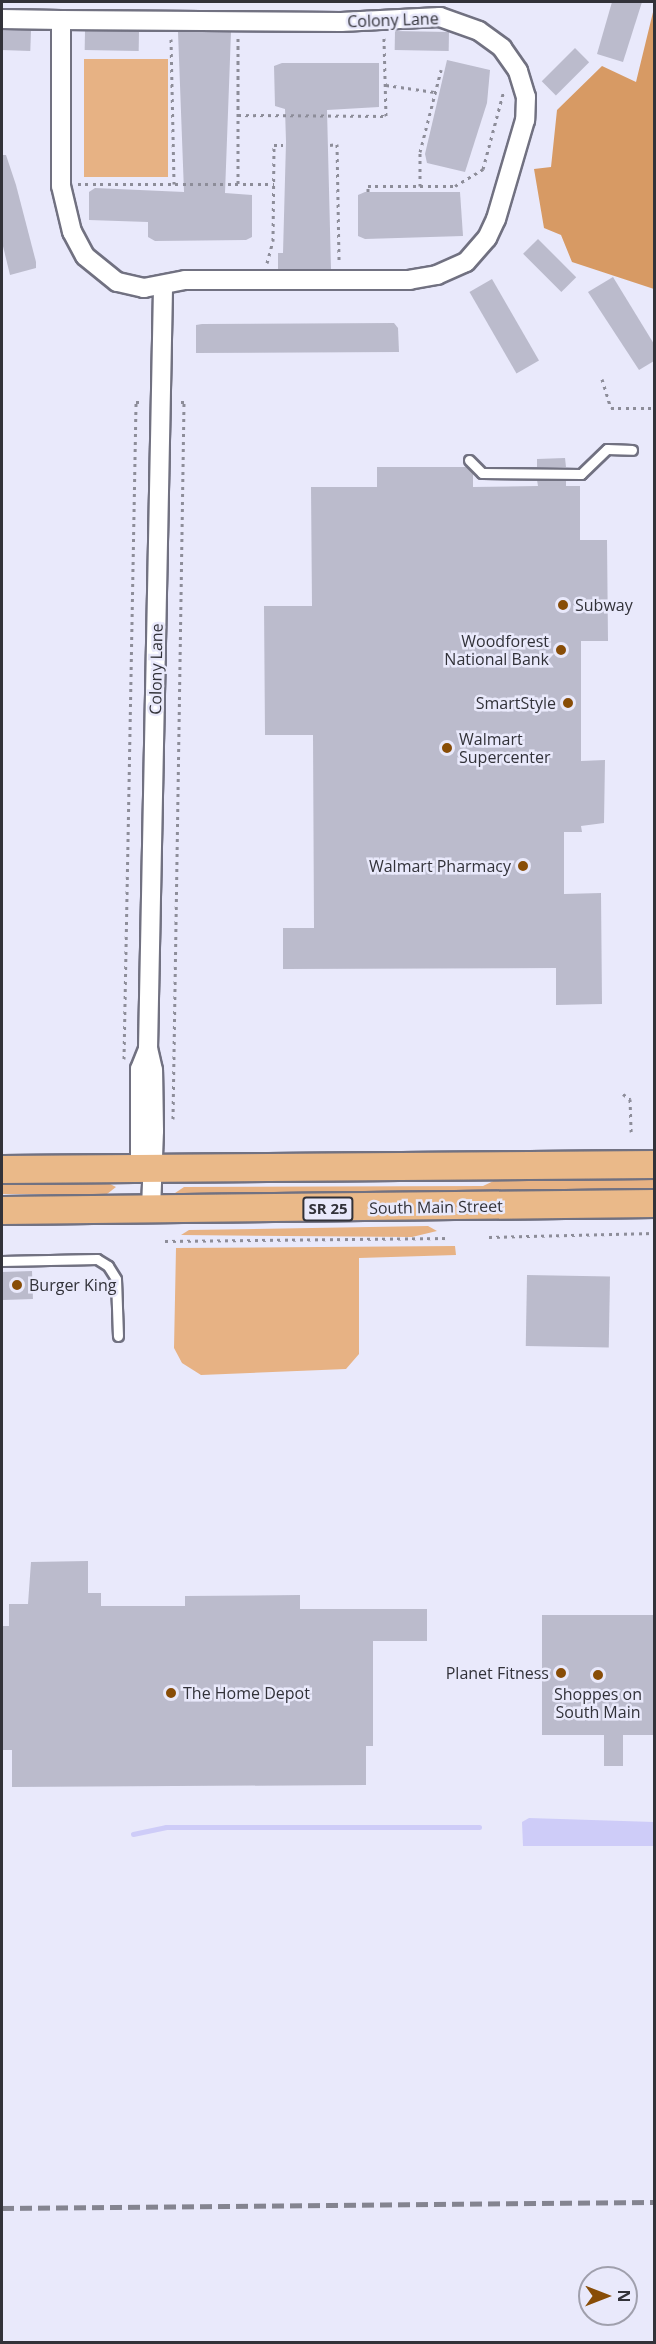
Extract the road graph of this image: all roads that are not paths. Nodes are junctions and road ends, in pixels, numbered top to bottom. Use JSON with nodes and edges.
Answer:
{"nodes":[{"id":1,"x":2,"y":19,"type":"edge"},
{"id":2,"x":61,"y":20,"type":"junction"},
{"id":3,"x":163,"y":288,"type":"junction"},
{"id":4,"x":632,"y":450,"type":"dead end"},
{"id":5,"x":469,"y":460,"type":"dead end"},
{"id":6,"x":654,"y":1164,"type":"edge"},
{"id":7,"x":146,"y":1168,"type":"junction"},
{"id":8,"x":2,"y":1169,"type":"edge"},
{"id":9,"x":654,"y":1203,"type":"edge"},
{"id":10,"x":151,"y":1209,"type":"junction"},
{"id":11,"x":2,"y":1210,"type":"edge"},
{"id":12,"x":2,"y":1260,"type":"edge"},
{"id":13,"x":118,"y":1336,"type":"dead end"}],
"edges":[{"from":1,"to":2,"type":"street"},
{"from":2,"to":3,"type":"street","name":"Colony Lane"},
{"from":2,"to":3,"type":"street","name":"Colony Lane"},
{"from":3,"to":7,"type":"street","name":"Colony Lane"},
{"from":4,"to":5,"type":"lane"},
{"from":6,"to":7,"type":"main road"},
{"from":7,"to":8,"type":"main road"},
{"from":7,"to":10,"type":"street","name":"Colony Lane"},
{"from":9,"to":10,"type":"main road","name":"South Main Street","number":"SR 25"},
{"from":10,"to":11,"type":"main road","name":"South Main Street","number":"SR 25"},
{"from":12,"to":13,"type":"lane"}]}
